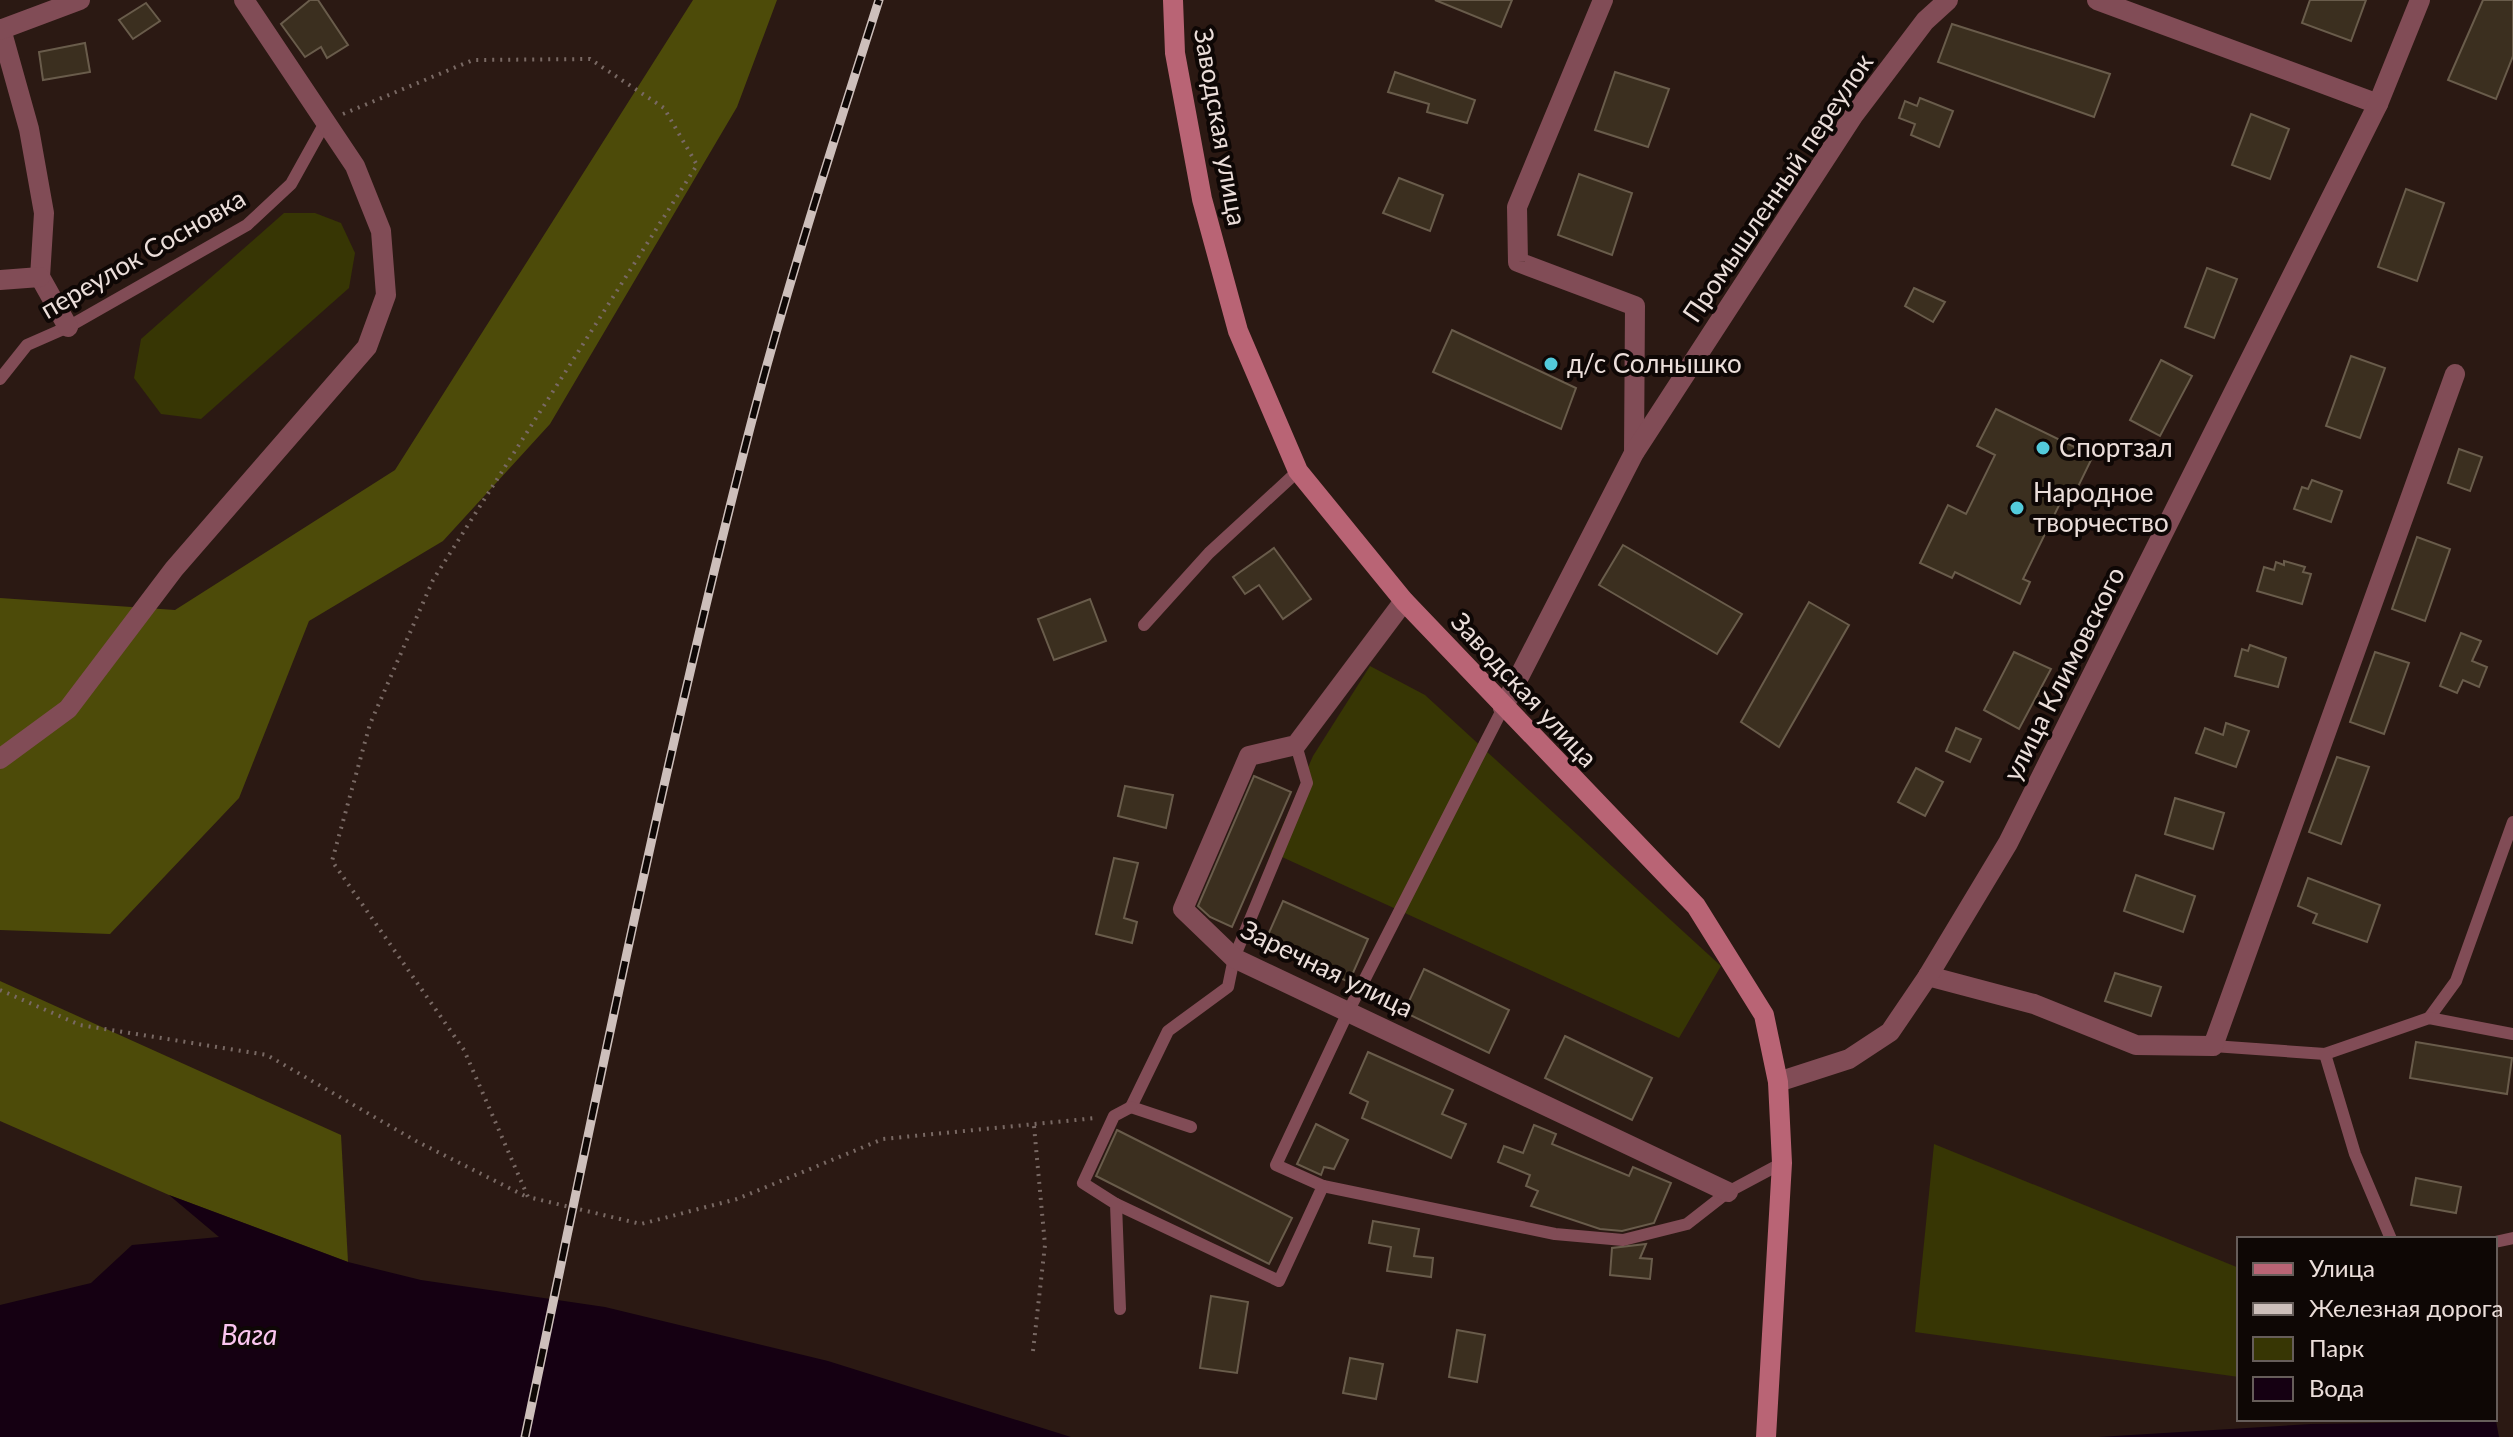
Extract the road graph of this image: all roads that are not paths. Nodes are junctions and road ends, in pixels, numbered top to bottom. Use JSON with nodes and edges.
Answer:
{"nodes":[{"id":1,"x":80,"y":0,"type":"edge"},
{"id":2,"x":244,"y":0,"type":"edge"},
{"id":3,"x":1173,"y":0,"type":"edge"},
{"id":4,"x":1603,"y":0,"type":"edge"},
{"id":5,"x":1948,"y":0,"type":"edge"},
{"id":6,"x":2097,"y":0,"type":"edge"},
{"id":7,"x":2420,"y":0,"type":"edge"},
{"id":8,"x":1,"y":30,"type":"edge"},
{"id":9,"x":2378,"y":104,"type":"junction"},
{"id":10,"x":326,"y":121,"type":"junction"},
{"id":11,"x":40,"y":277,"type":"junction"},
{"id":12,"x":0,"y":280,"type":"edge"},
{"id":13,"x":68,"y":327,"type":"junction"},
{"id":14,"x":2455,"y":374,"type":"dead end"},
{"id":15,"x":0,"y":379,"type":"edge"},
{"id":16,"x":1634,"y":453,"type":"junction"},
{"id":17,"x":1298,"y":471,"type":"junction"},
{"id":18,"x":1404,"y":601,"type":"junction"},
{"id":19,"x":1144,"y":625,"type":"dead end"},
{"id":20,"x":1503,"y":708,"type":"junction"},
{"id":21,"x":1296,"y":745,"type":"junction"},
{"id":22,"x":0,"y":759,"type":"edge"},
{"id":23,"x":2513,"y":822,"type":"edge"},
{"id":24,"x":1234,"y":958,"type":"junction"},
{"id":25,"x":1928,"y":976,"type":"junction"},
{"id":26,"x":1349,"y":1010,"type":"junction"},
{"id":27,"x":2429,"y":1018,"type":"junction"},
{"id":28,"x":2513,"y":1034,"type":"edge"},
{"id":29,"x":2213,"y":1046,"type":"junction"},
{"id":30,"x":2325,"y":1054,"type":"junction"},
{"id":31,"x":1778,"y":1082,"type":"junction"},
{"id":32,"x":1131,"y":1107,"type":"junction"},
{"id":33,"x":1191,"y":1127,"type":"dead end"},
{"id":34,"x":1782,"y":1163,"type":"junction"},
{"id":35,"x":1323,"y":1186,"type":"junction"},
{"id":36,"x":1728,"y":1192,"type":"junction"},
{"id":37,"x":1116,"y":1204,"type":"junction"},
{"id":38,"x":2390,"y":1237,"type":"edge"},
{"id":39,"x":1120,"y":1309,"type":"dead end"},
{"id":40,"x":1766,"y":1437,"type":"edge"}],
"edges":[{"from":1,"to":8,"type":"street"},
{"from":2,"to":10,"type":"street"},
{"from":3,"to":17,"type":"main road","name":"Заводская улица"},
{"from":4,"to":16,"type":"street"},
{"from":5,"to":16,"type":"street","name":"Промышленный переулок"},
{"from":6,"to":9,"type":"street"},
{"from":7,"to":9,"type":"street","name":"улица Климовского"},
{"from":8,"to":11,"type":"street"},
{"from":9,"to":25,"type":"street","name":"улица Климовского"},
{"from":10,"to":13,"type":"lane","name":"переулок Сосновка"},
{"from":10,"to":22,"type":"street"},
{"from":11,"to":12,"type":"street"},
{"from":11,"to":13,"type":"street"},
{"from":13,"to":15,"type":"lane","name":"переулок Сосновка"},
{"from":14,"to":29,"type":"street"},
{"from":16,"to":20,"type":"street","name":"Промышленный переулок"},
{"from":17,"to":18,"type":"main road","name":"Заводская улица"},
{"from":17,"to":19,"type":"lane"},
{"from":18,"to":20,"type":"main road","name":"Заводская улица"},
{"from":18,"to":21,"type":"street"},
{"from":20,"to":26,"type":"lane"},
{"from":20,"to":31,"type":"main road","name":"Заводская улица"},
{"from":21,"to":24,"type":"lane"},
{"from":21,"to":24,"type":"street","name":"Заречная улица"},
{"from":23,"to":27,"type":"lane"},
{"from":24,"to":26,"type":"street","name":"Заречная улица"},
{"from":24,"to":32,"type":"lane"},
{"from":25,"to":29,"type":"street"},
{"from":25,"to":31,"type":"street","name":"улица Климовского"},
{"from":26,"to":35,"type":"lane"},
{"from":26,"to":36,"type":"street","name":"Заречная улица"},
{"from":27,"to":28,"type":"lane"},
{"from":27,"to":30,"type":"lane"},
{"from":29,"to":30,"type":"lane"},
{"from":30,"to":38,"type":"lane"},
{"from":31,"to":34,"type":"main road","name":"Заводская улица"},
{"from":32,"to":33,"type":"lane"},
{"from":32,"to":37,"type":"lane"},
{"from":34,"to":36,"type":"lane"},
{"from":34,"to":40,"type":"main road","name":"Заводская улица"},
{"from":35,"to":36,"type":"lane"},
{"from":35,"to":37,"type":"lane"},
{"from":37,"to":39,"type":"lane"}]}
